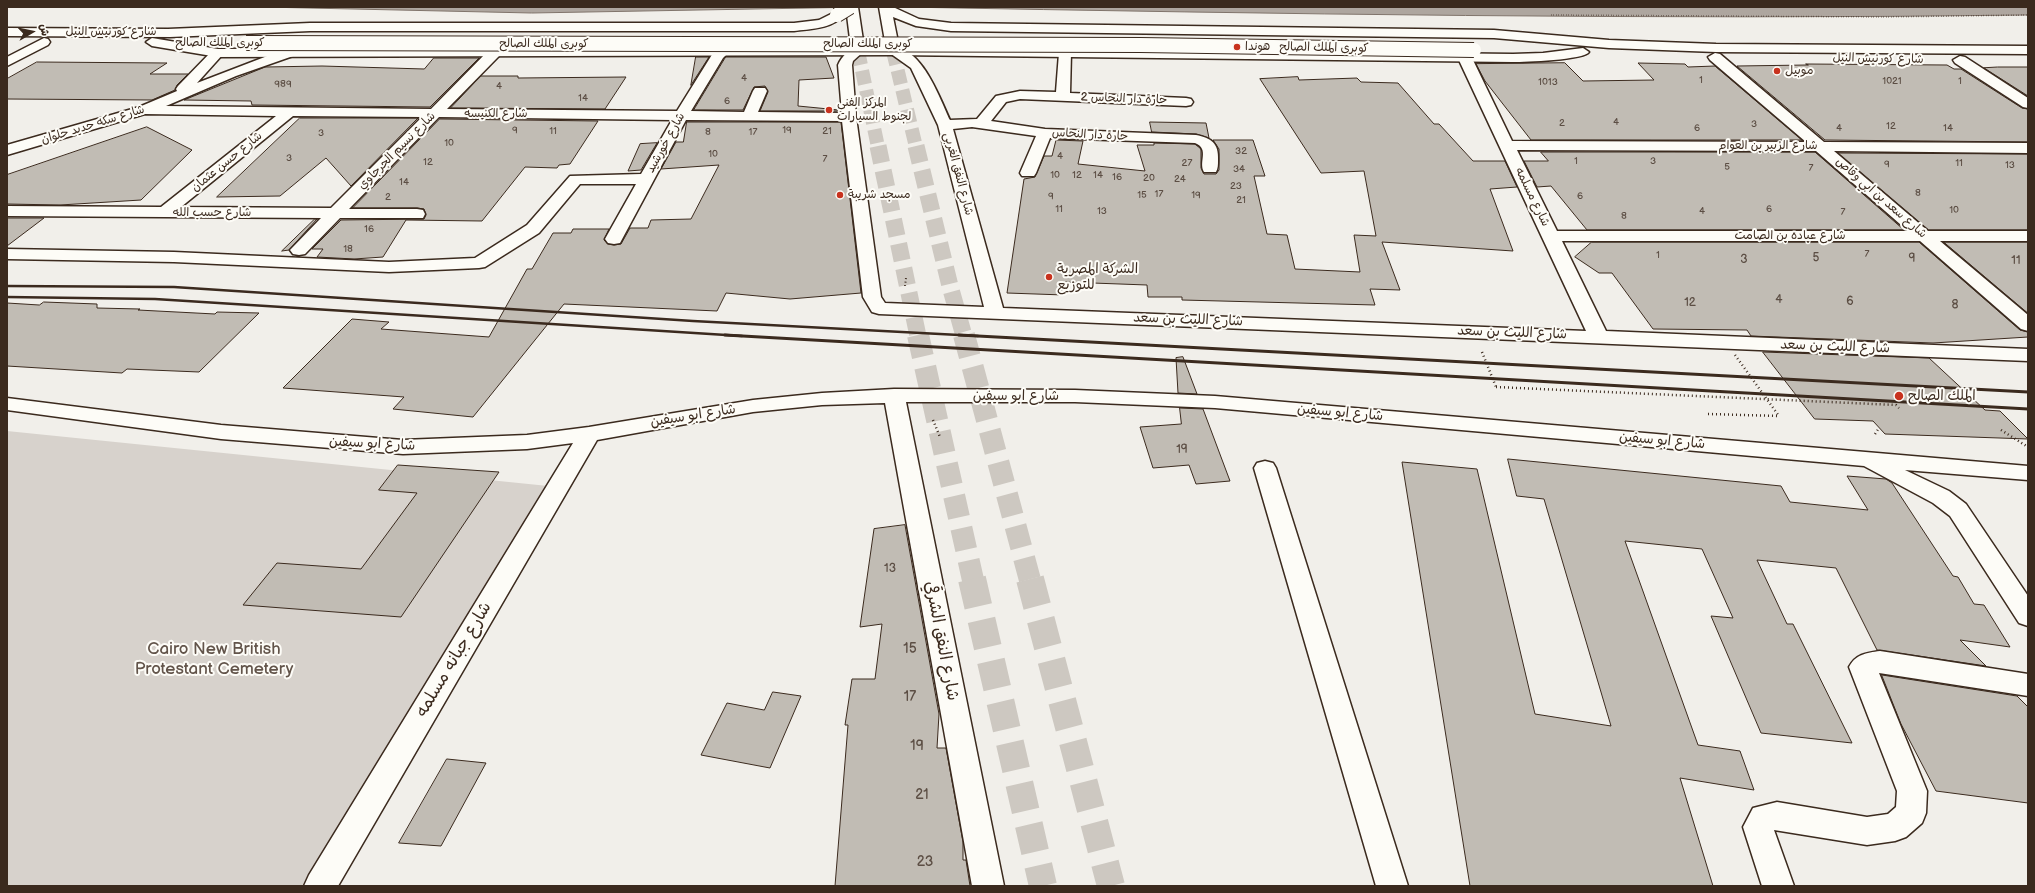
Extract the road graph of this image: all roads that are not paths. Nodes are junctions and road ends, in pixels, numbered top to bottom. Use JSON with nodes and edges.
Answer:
{"nodes":[{"id":1,"x":851,"y":7,"type":"edge"},
{"id":2,"x":886,"y":11,"type":"edge"},
{"id":3,"x":738,"y":27,"type":"junction"},
{"id":4,"x":1024,"y":28,"type":"junction"},
{"id":5,"x":7,"y":32,"type":"edge"},
{"id":6,"x":168,"y":33,"type":"junction"},
{"id":7,"x":7,"y":42,"type":"edge"},
{"id":8,"x":44,"y":42,"type":"junction"},
{"id":9,"x":152,"y":42,"type":"junction"},
{"id":10,"x":1596,"y":43,"type":"junction"},
{"id":11,"x":2028,"y":50,"type":"edge"},
{"id":12,"x":724,"y":51,"type":"junction"},
{"id":13,"x":858,"y":51,"type":"junction"},
{"id":14,"x":893,"y":51,"type":"junction"},
{"id":15,"x":495,"y":52,"type":"junction"},
{"id":16,"x":1027,"y":52,"type":"junction"},
{"id":17,"x":1583,"y":52,"type":"junction"},
{"id":18,"x":218,"y":53,"type":"junction"},
{"id":19,"x":288,"y":53,"type":"junction"},
{"id":20,"x":1065,"y":53,"type":"junction"},
{"id":21,"x":1715,"y":57,"type":"junction"},
{"id":22,"x":1465,"y":58,"type":"junction"},
{"id":23,"x":1960,"y":60,"type":"junction"},
{"id":24,"x":2028,"y":60,"type":"edge"},
{"id":25,"x":7,"y":62,"type":"edge"},
{"id":26,"x":760,"y":91,"type":"dead end"},
{"id":27,"x":177,"y":95,"type":"junction"},
{"id":28,"x":1063,"y":97,"type":"junction"},
{"id":29,"x":1186,"y":102,"type":"dead end"},
{"id":30,"x":2028,"y":104,"type":"edge"},
{"id":31,"x":144,"y":110,"type":"junction"},
{"id":32,"x":289,"y":112,"type":"junction"},
{"id":33,"x":434,"y":114,"type":"junction"},
{"id":34,"x":681,"y":116,"type":"junction"},
{"id":35,"x":749,"y":116,"type":"junction"},
{"id":36,"x":849,"y":117,"type":"junction"},
{"id":37,"x":945,"y":124,"type":"junction"},
{"id":38,"x":981,"y":124,"type":"junction"},
{"id":39,"x":1045,"y":133,"type":"junction"},
{"id":40,"x":1507,"y":145,"type":"junction"},
{"id":41,"x":1819,"y":146,"type":"junction"},
{"id":42,"x":2028,"y":148,"type":"edge"},
{"id":43,"x":7,"y":150,"type":"edge"},
{"id":44,"x":1210,"y":170,"type":"dead end"},
{"id":45,"x":1028,"y":173,"type":"dead end"},
{"id":46,"x":646,"y":179,"type":"junction"},
{"id":47,"x":7,"y":211,"type":"edge"},
{"id":48,"x":335,"y":212,"type":"junction"},
{"id":49,"x":164,"y":213,"type":"junction"},
{"id":50,"x":417,"y":214,"type":"dead end"},
{"id":51,"x":1551,"y":236,"type":"junction"},
{"id":52,"x":1924,"y":236,"type":"junction"},
{"id":53,"x":2028,"y":236,"type":"edge"},
{"id":54,"x":614,"y":239,"type":"dead end"},
{"id":55,"x":299,"y":250,"type":"dead end"},
{"id":56,"x":7,"y":254,"type":"edge"},
{"id":57,"x":995,"y":313,"type":"junction"},
{"id":58,"x":2028,"y":325,"type":"edge"},
{"id":59,"x":1600,"y":337,"type":"junction"},
{"id":60,"x":2028,"y":355,"type":"edge"},
{"id":61,"x":894,"y":395,"type":"junction"},
{"id":62,"x":7,"y":404,"type":"edge"},
{"id":63,"x":589,"y":434,"type":"junction"},
{"id":64,"x":1863,"y":458,"type":"junction"},
{"id":65,"x":1265,"y":468,"type":"dead end"},
{"id":66,"x":2024,"y":476,"type":"edge"},
{"id":67,"x":2028,"y":616,"type":"edge"},
{"id":68,"x":2028,"y":686,"type":"edge"},
{"id":69,"x":320,"y":886,"type":"edge"},
{"id":70,"x":988,"y":886,"type":"edge"},
{"id":71,"x":1392,"y":886,"type":"edge"},
{"id":72,"x":1778,"y":886,"type":"edge"}],
"edges":[{"from":1,"to":3,"type":"main road","bridge":true},
{"from":1,"to":13,"type":"main road"},
{"from":2,"to":4,"type":"main road"},
{"from":2,"to":14,"type":"main road"},
{"from":3,"to":6,"type":"main road"},
{"from":3,"to":12,"type":"main road"},
{"from":4,"to":10,"type":"main road"},
{"from":4,"to":16,"type":"main road"},
{"from":5,"to":6,"type":"main road","name":"شارع كورنيش النيل"},
{"from":6,"to":10,"type":"main road","name":"كوبرى الملك الصالح"},
{"from":7,"to":8,"type":"main road","name":"شارع كورنيش النيل"},
{"from":8,"to":9,"type":"main road","name":"شارع كورنيش النيل"},
{"from":8,"to":25,"type":"main road"},
{"from":9,"to":17,"type":"main road","name":"كوبرى الملك الصالح","bridge":true},
{"from":9,"to":18,"type":"main road"},
{"from":10,"to":11,"type":"main road","name":"شارع كورنيش النيل"},
{"from":12,"to":13,"type":"main road"},
{"from":12,"to":15,"type":"main road"},
{"from":12,"to":34,"type":"main road","name":"شارع خورشيد"},
{"from":13,"to":14,"type":"main road"},
{"from":13,"to":36,"type":"main road"},
{"from":14,"to":16,"type":"main road"},
{"from":14,"to":37,"type":"main road","name":"شارع النفق الغربى"},
{"from":15,"to":19,"type":"main road"},
{"from":15,"to":33,"type":"main road","name":"شارع نسيم الجرجاوي"},
{"from":16,"to":20,"type":"main road"},
{"from":17,"to":21,"type":"main road","name":"شارع كورنيش النيل"},
{"from":17,"to":22,"type":"main road"},
{"from":18,"to":19,"type":"main road"},
{"from":18,"to":27,"type":"main road","name":"شارع سكه حديد حلوان"},
{"from":19,"to":27,"type":"main road","name":"شارع سكه حديد حلوان"},
{"from":20,"to":22,"type":"main road"},
{"from":20,"to":28,"type":"main road","name":"حارة دار النحاس 2"},
{"from":21,"to":23,"type":"main road","name":"شارع كورنيش النيل"},
{"from":21,"to":41,"type":"main road","name":"شارع سعد بن ابي وقاص"},
{"from":22,"to":40,"type":"main road","name":"شارع مسلمه"},
{"from":23,"to":24,"type":"main road","name":"شارع كورنيش النيل"},
{"from":23,"to":30,"type":"main road"},
{"from":26,"to":35,"type":"main road"},
{"from":27,"to":31,"type":"main road","name":"شارع سكه حديد حلوان"},
{"from":28,"to":29,"type":"main road","name":"حارة دار النحاس 2"},
{"from":28,"to":38,"type":"main road","name":"حارة دار النحاس 2"},
{"from":31,"to":32,"type":"main road","name":"شارع الكنيسه"},
{"from":31,"to":43,"type":"main road","name":"شارع سكه حديد حلوان"},
{"from":32,"to":33,"type":"main road","name":"شارع الكنيسه"},
{"from":32,"to":49,"type":"main road","name":"شارع حسن عثمان"},
{"from":33,"to":34,"type":"main road","name":"شارع الكنيسه"},
{"from":33,"to":48,"type":"main road","name":"شارع نسيم الجرجاوي"},
{"from":34,"to":35,"type":"main road","name":"شارع الكنيسه"},
{"from":34,"to":46,"type":"main road","name":"شارع خورشيد"},
{"from":35,"to":36,"type":"main road","name":"شارع الكنيسه"},
{"from":36,"to":57,"type":"main road","name":"شارع الليث بن سعد"},
{"from":37,"to":38,"type":"main road","name":"حارة دار النحاس"},
{"from":37,"to":57,"type":"main road","name":"شارع النفق الغربى"},
{"from":38,"to":39,"type":"main road","name":"حارة دار النحاس"},
{"from":39,"to":44,"type":"main road","name":"حارة دار النحاس"},
{"from":39,"to":45,"type":"main road"},
{"from":40,"to":41,"type":"main road","name":"شارع الزبير بن العوام"},
{"from":40,"to":51,"type":"main road","name":"شارع مسلمه"},
{"from":41,"to":42,"type":"main road","name":"شارع الزبير بن العوام"},
{"from":41,"to":52,"type":"main road","name":"شارع سعد بن ابي وقاص"},
{"from":46,"to":54,"type":"main road","name":"شارع خورشيد"},
{"from":46,"to":56,"type":"main road"},
{"from":47,"to":49,"type":"main road","name":"شارع حسب الله"},
{"from":48,"to":49,"type":"main road","name":"شارع حسب الله"},
{"from":48,"to":50,"type":"main road","name":"شارع حسب الله"},
{"from":48,"to":55,"type":"main road","name":"شارع نسيم الجرجاوي"},
{"from":51,"to":52,"type":"main road","name":"شارع عباده بن الصامت"},
{"from":51,"to":59,"type":"main road","name":"شارع مسلمه"},
{"from":52,"to":53,"type":"main road","name":"شارع عباده بن الصامت"},
{"from":52,"to":58,"type":"main road","name":"شارع سعد بن ابي وقاص"},
{"from":57,"to":59,"type":"main road","name":"شارع الليث بن سعد"},
{"from":59,"to":60,"type":"main road","name":"شارع الليث بن سعد"},
{"from":61,"to":63,"type":"main road","name":"شارع ابو سيفين"},
{"from":61,"to":64,"type":"main road","name":"شارع ابو سيفين"},
{"from":61,"to":70,"type":"main road","name":"شارع النفق الشرقي"},
{"from":62,"to":63,"type":"main road","name":"شارع ابو سيفين"},
{"from":63,"to":69,"type":"main road","name":"شارع جبانه مسلمه"},
{"from":64,"to":66,"type":"main road","name":"شارع ابو سيفين"},
{"from":64,"to":67,"type":"main road"},
{"from":65,"to":71,"type":"main road"},
{"from":68,"to":72,"type":"main road"}]}
